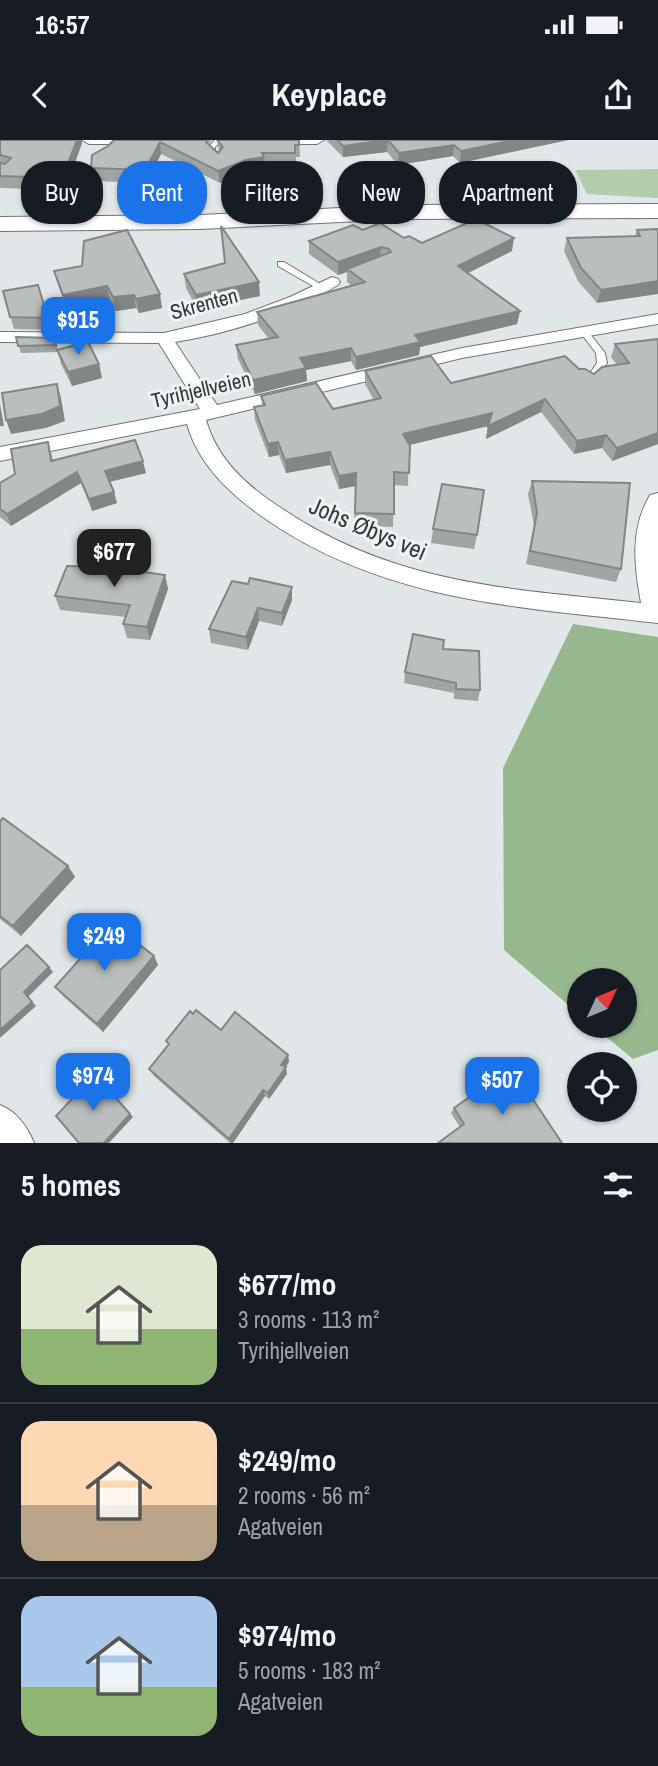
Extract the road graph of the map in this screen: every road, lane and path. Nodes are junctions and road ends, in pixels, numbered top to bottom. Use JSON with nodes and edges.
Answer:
{"nodes":[{"id":1,"x":89,"y":140,"type":"edge"},
{"id":2,"x":152,"y":140,"type":"edge"},
{"id":3,"x":219,"y":140,"type":"edge"},
{"id":4,"x":265,"y":140,"type":"edge"},
{"id":5,"x":317,"y":140,"type":"edge"},
{"id":6,"x":116,"y":146,"type":"edge"},
{"id":7,"x":219,"y":160,"type":"edge"},
{"id":8,"x":658,"y":211,"type":"edge"},
{"id":9,"x":0,"y":224,"type":"edge"},
{"id":10,"x":281,"y":264,"type":"dead end"},
{"id":11,"x":334,"y":283,"type":"joint"},
{"id":12,"x":658,"y":319,"type":"edge"},
{"id":13,"x":583,"y":332,"type":"junction"},
{"id":14,"x":0,"y":337,"type":"edge"},
{"id":15,"x":164,"y":338,"type":"junction"},
{"id":16,"x":589,"y":382,"type":"edge"},
{"id":17,"x":203,"y":414,"type":"junction"},
{"id":18,"x":0,"y":454,"type":"edge"},
{"id":19,"x":658,"y":500,"type":"edge"},
{"id":20,"x":657,"y":613,"type":"edge"},
{"id":21,"x":0,"y":1123,"type":"edge"},
{"id":22,"x":16,"y":1143,"type":"edge"}],
"edges":[{"from":1,"to":6,"type":"street"},
{"from":2,"to":6,"type":"street"},
{"from":3,"to":7,"type":"lane"},
{"from":4,"to":5,"type":"street"},
{"from":8,"to":9,"type":"main road"},
{"from":10,"to":11,"type":"lane"},
{"from":11,"to":15,"type":"street","name":"Skrenten"},
{"from":12,"to":13,"type":"street","name":"Tyrihjellveien"},
{"from":13,"to":16,"type":"lane"},
{"from":13,"to":17,"type":"street","name":"Tyrihjellveien"},
{"from":14,"to":15,"type":"street","name":"Skrenten"},
{"from":15,"to":17,"type":"street","name":"Skrenten"},
{"from":17,"to":18,"type":"street","name":"Tyrihjellveien"},
{"from":17,"to":20,"type":"street","name":"Johs Øbys vei"},
{"from":19,"to":20,"type":"street","name":"Johs Øbys vei"},
{"from":21,"to":22,"type":"street"}]}
